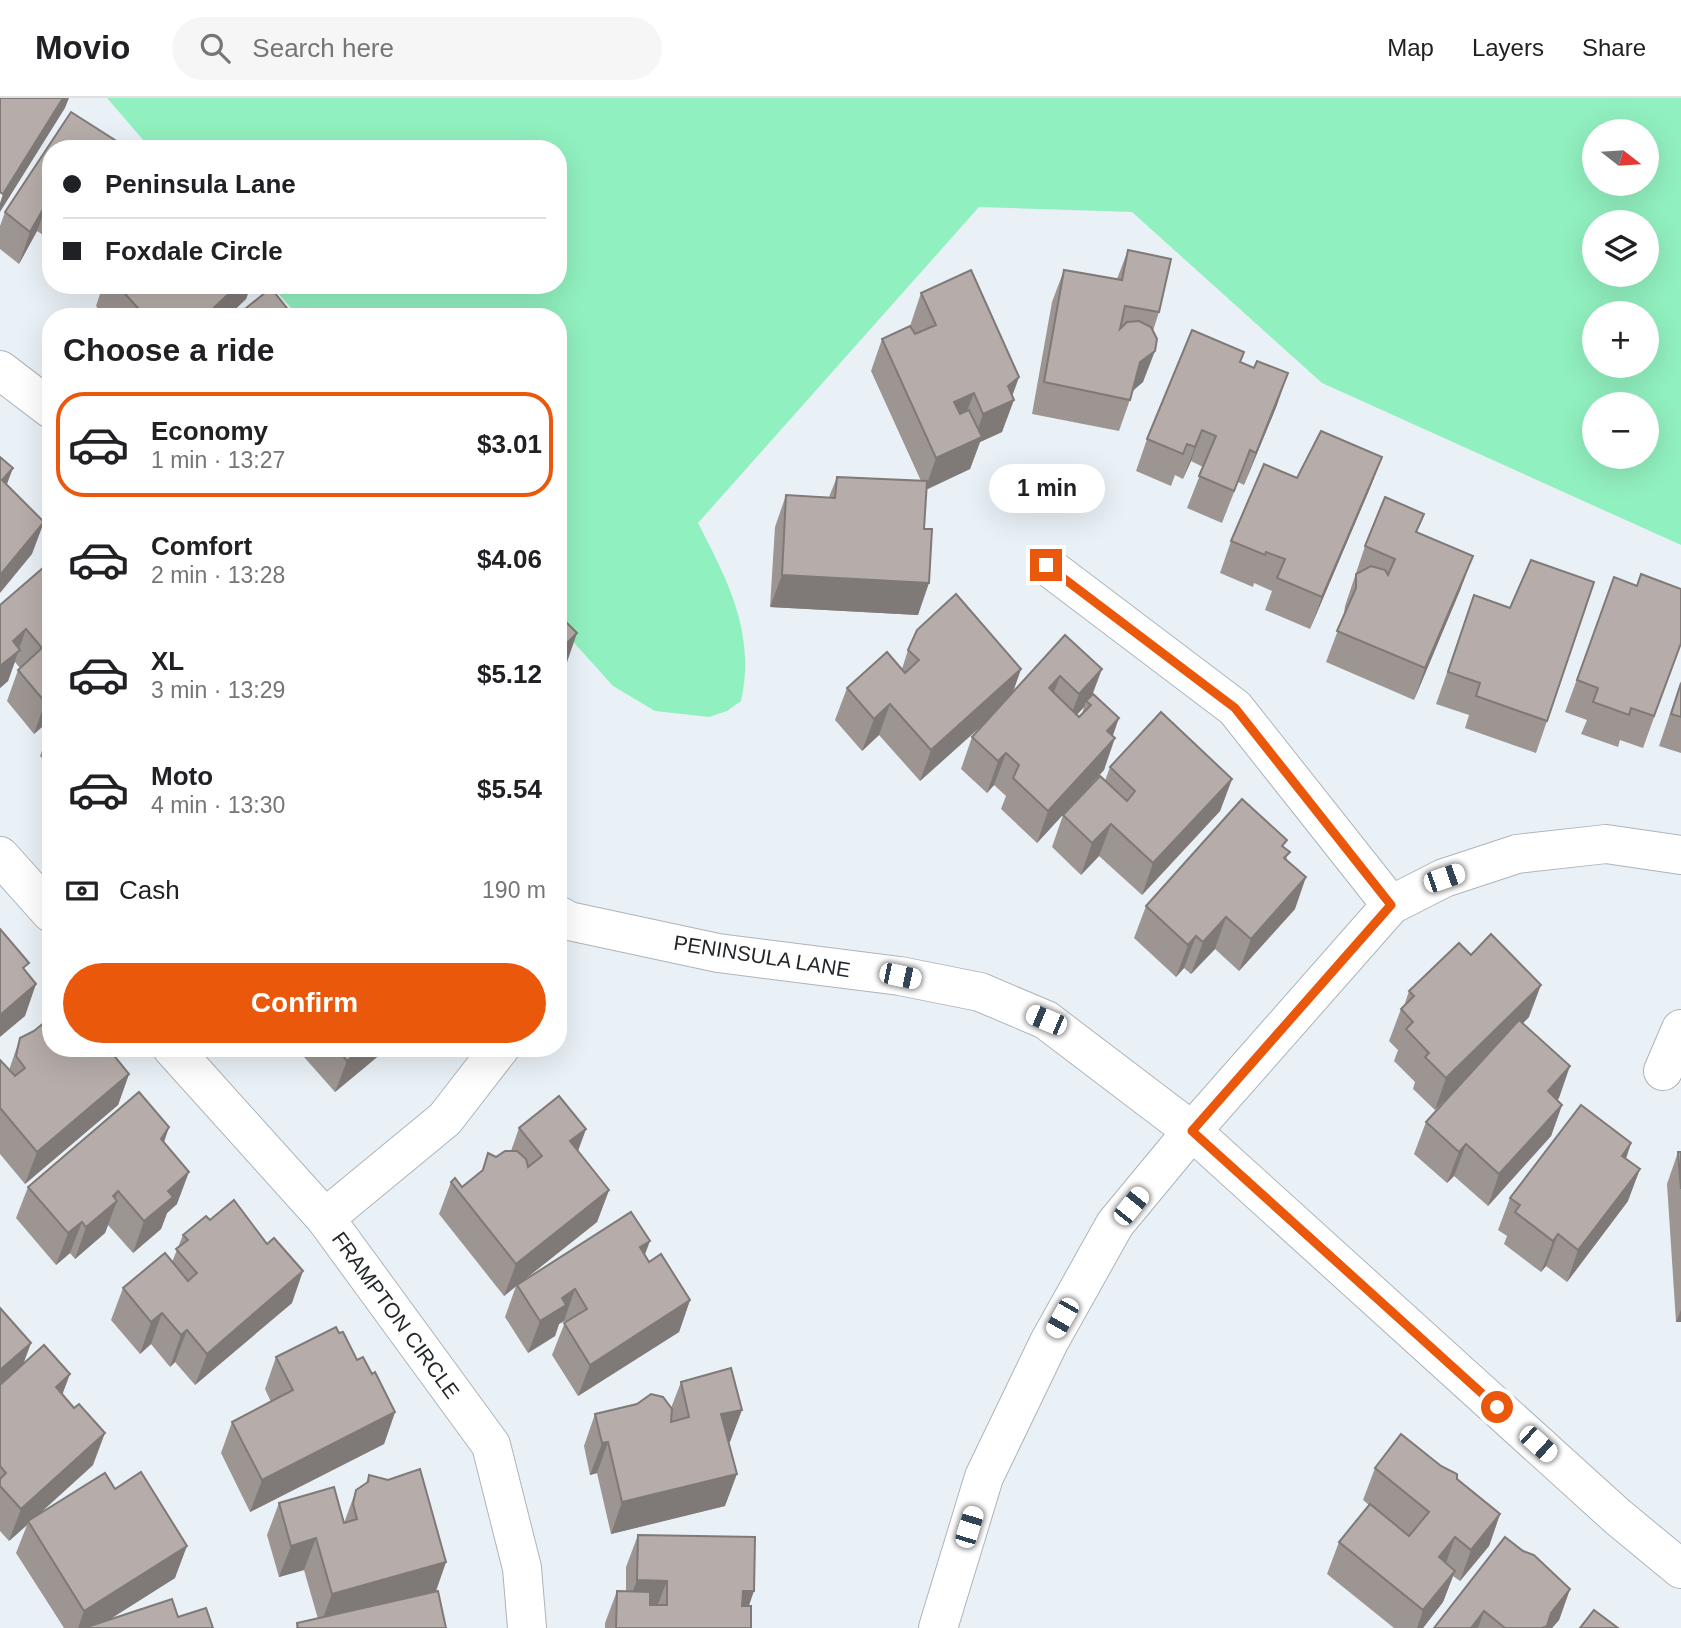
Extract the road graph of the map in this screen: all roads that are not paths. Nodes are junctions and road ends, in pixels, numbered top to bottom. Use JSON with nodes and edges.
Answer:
{"nodes":[{"id":1,"x":0,"y":370,"type":"edge"},
{"id":2,"x":42,"y":402,"type":"edge"},
{"id":3,"x":1046,"y":565,"type":"dead end"},
{"id":4,"x":1681,"y":855,"type":"edge"},
{"id":5,"x":0,"y":856,"type":"edge"},
{"id":6,"x":42,"y":903,"type":"edge"},
{"id":7,"x":1391,"y":905,"type":"junction"},
{"id":8,"x":567,"y":928,"type":"edge"},
{"id":9,"x":1681,"y":1029,"type":"edge"},
{"id":10,"x":180,"y":1057,"type":"edge"},
{"id":11,"x":493,"y":1057,"type":"edge"},
{"id":12,"x":1663,"y":1071,"type":"dead end"},
{"id":13,"x":1192,"y":1131,"type":"junction"},
{"id":14,"x":325,"y":1218,"type":"junction"},
{"id":15,"x":1681,"y":1569,"type":"edge"},
{"id":16,"x":527,"y":1628,"type":"edge"},
{"id":17,"x":938,"y":1628,"type":"edge"}],
"edges":[{"from":1,"to":2,"type":"street"},
{"from":3,"to":7,"type":"street"},
{"from":4,"to":7,"type":"street"},
{"from":5,"to":6,"type":"street"},
{"from":7,"to":13,"type":"street"},
{"from":8,"to":13,"type":"street","name":"PENINSULA LANE"},
{"from":9,"to":12,"type":"street"},
{"from":10,"to":14,"type":"street","name":"FRAMPTON CIRCLE"},
{"from":11,"to":14,"type":"street"},
{"from":13,"to":15,"type":"street","name":"PENINSULA LANE"},
{"from":13,"to":17,"type":"street"},
{"from":14,"to":16,"type":"street","name":"FRAMPTON CIRCLE"}]}
